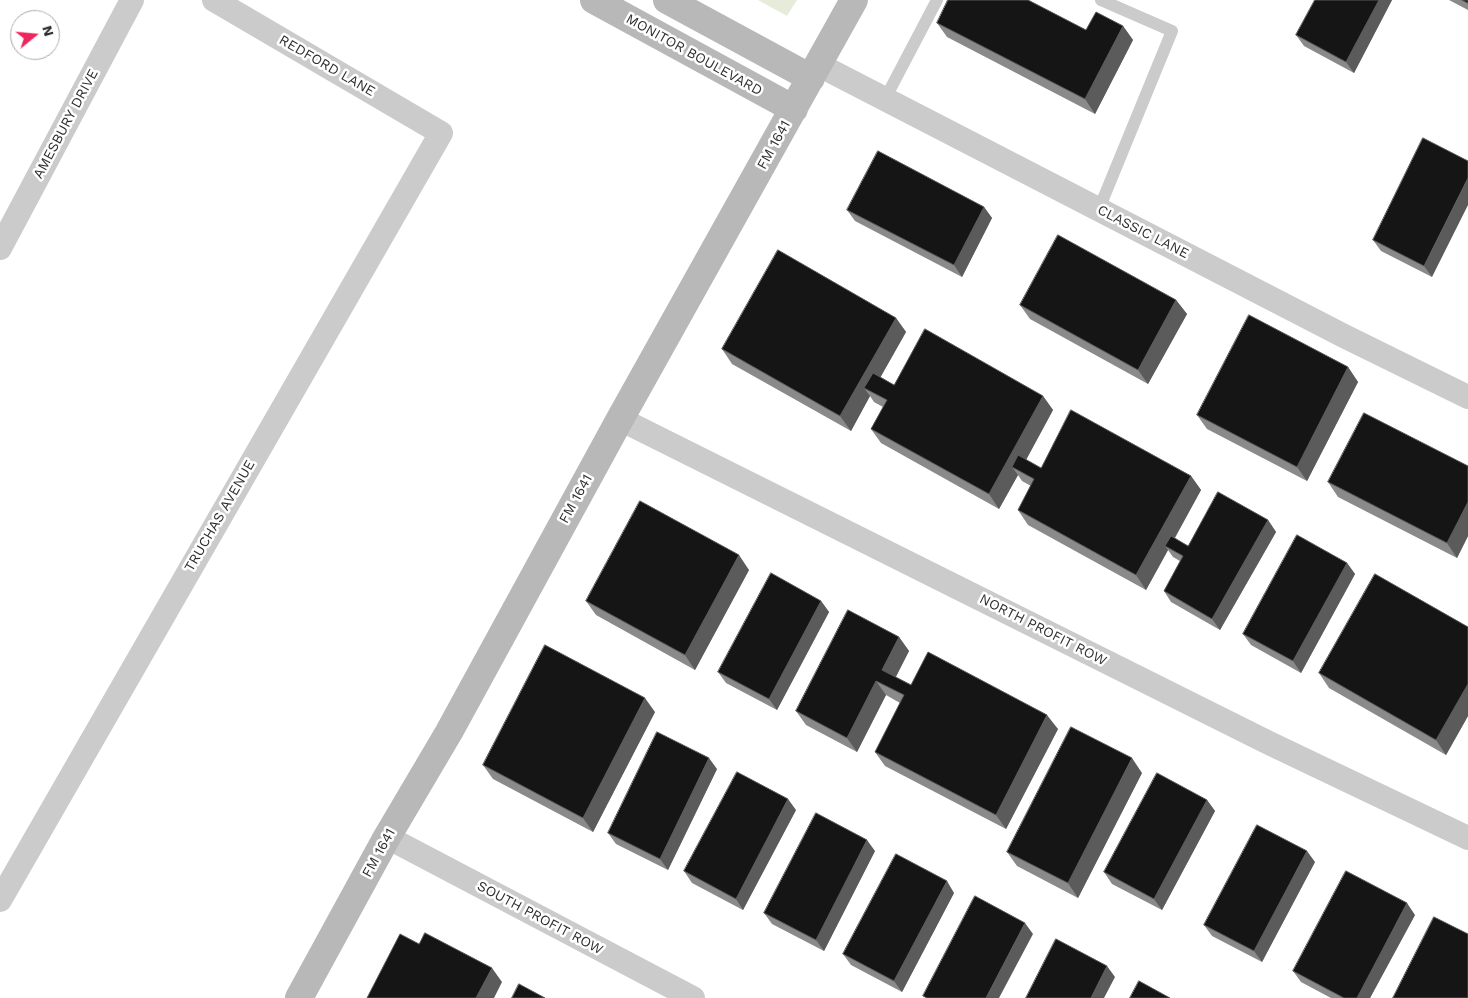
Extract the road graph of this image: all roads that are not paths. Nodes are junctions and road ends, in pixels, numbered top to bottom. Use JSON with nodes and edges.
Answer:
{"nodes":[{"id":1,"x":132,"y":0,"type":"edge"},
{"id":2,"x":214,"y":0,"type":"edge"},
{"id":3,"x":594,"y":0,"type":"edge"},
{"id":4,"x":667,"y":0,"type":"edge"},
{"id":5,"x":854,"y":0,"type":"edge"},
{"id":6,"x":937,"y":0,"type":"edge"},
{"id":7,"x":1101,"y":0,"type":"edge"},
{"id":8,"x":815,"y":72,"type":"junction"},
{"id":9,"x":885,"y":99,"type":"junction"},
{"id":10,"x":794,"y":109,"type":"junction"},
{"id":11,"x":441,"y":133,"type":"joint"},
{"id":12,"x":1099,"y":210,"type":"junction"},
{"id":13,"x":0,"y":248,"type":"edge"},
{"id":14,"x":1468,"y":397,"type":"edge"},
{"id":15,"x":620,"y":419,"type":"junction"},
{"id":16,"x":387,"y":837,"type":"junction"},
{"id":17,"x":1468,"y":838,"type":"edge"},
{"id":18,"x":0,"y":900,"type":"edge"},
{"id":19,"x":300,"y":998,"type":"edge"},
{"id":20,"x":693,"y":998,"type":"edge"}],
"edges":[{"from":1,"to":13,"type":"street","name":"AMESBURY DRIVE"},
{"from":2,"to":11,"type":"street","name":"REDFORD LANE"},
{"from":3,"to":10,"type":"main road","name":"MONITOR BOULEVARD"},
{"from":4,"to":8,"type":"main road"},
{"from":5,"to":8,"type":"main road","name":"FM 1641","number":"FM 1641"},
{"from":6,"to":9,"type":"lane"},
{"from":7,"to":12,"type":"lane"},
{"from":8,"to":9,"type":"street","name":"CLASSIC LANE"},
{"from":8,"to":10,"type":"main road","name":"FM 1641","number":"FM 1641"},
{"from":9,"to":12,"type":"street","name":"CLASSIC LANE"},
{"from":10,"to":15,"type":"main road","name":"FM 1641","number":"FM 1641"},
{"from":11,"to":18,"type":"street","name":"TRUCHAS AVENUE"},
{"from":12,"to":14,"type":"street","name":"CLASSIC LANE"},
{"from":15,"to":16,"type":"main road","name":"FM 1641","number":"FM 1641"},
{"from":15,"to":17,"type":"street","name":"NORTH PROFIT ROW"},
{"from":16,"to":19,"type":"main road","name":"FM 1641","number":"FM 1641"},
{"from":16,"to":20,"type":"street","name":"SOUTH PROFIT ROW"}]}
